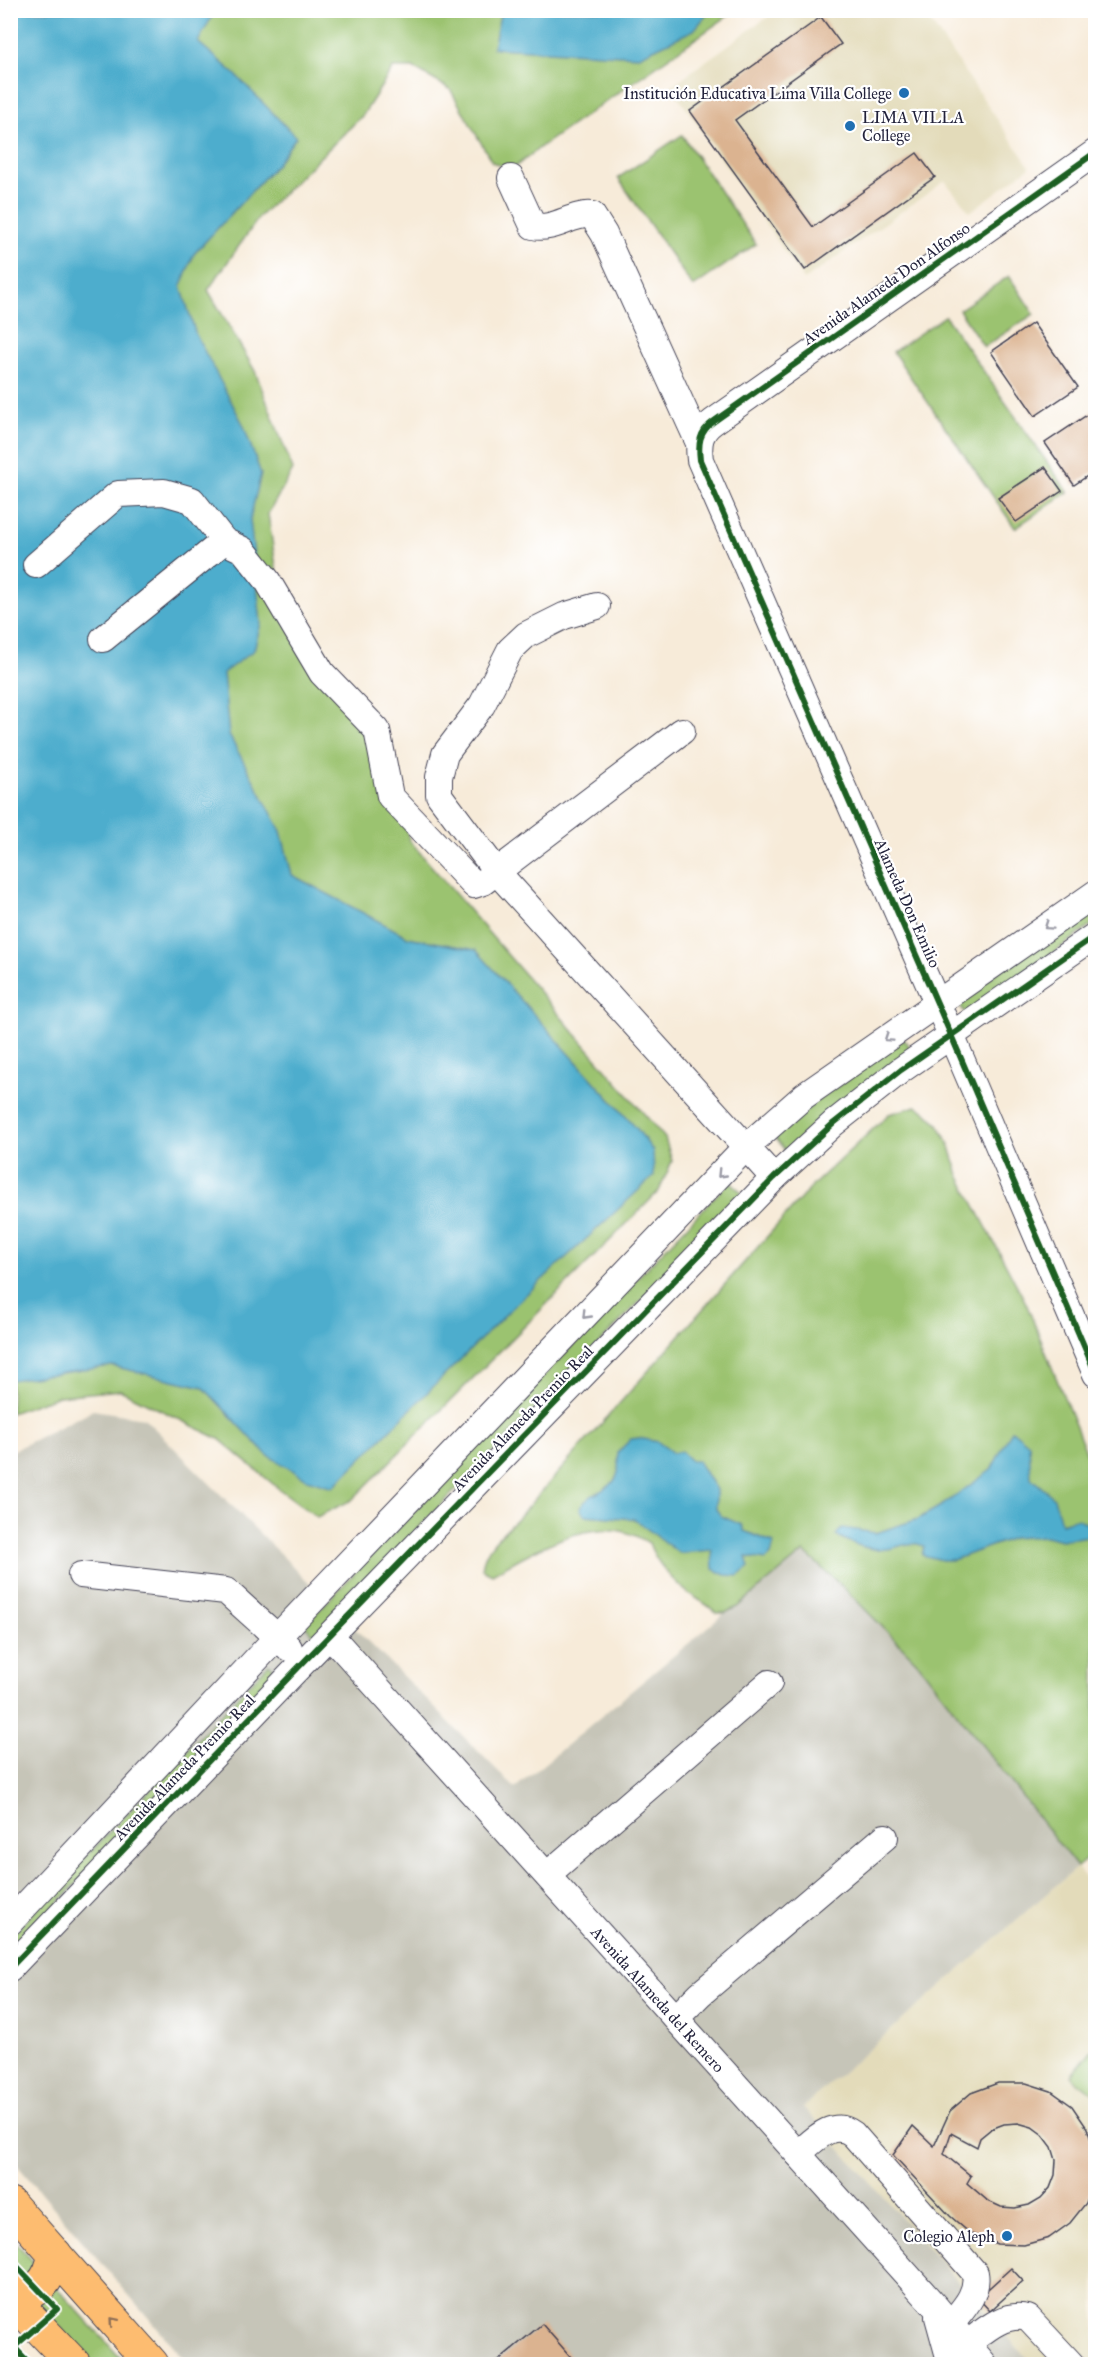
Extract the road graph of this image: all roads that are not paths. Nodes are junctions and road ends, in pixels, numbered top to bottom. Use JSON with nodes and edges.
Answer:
{"nodes":[{"id":1,"x":1095,"y":152,"type":"edge"},
{"id":2,"x":511,"y":178,"type":"dead end"},
{"id":3,"x":699,"y":443,"type":"junction"},
{"id":4,"x":233,"y":546,"type":"junction"},
{"id":5,"x":36,"y":565,"type":"dead end"},
{"id":6,"x":597,"y":606,"type":"dead end"},
{"id":7,"x":103,"y":639,"type":"dead end"},
{"id":8,"x":682,"y":732,"type":"dead end"},
{"id":9,"x":497,"y":872,"type":"junction"},
{"id":10,"x":1095,"y":893,"type":"edge"},
{"id":11,"x":1095,"y":935,"type":"edge"},
{"id":12,"x":937,"y":1005,"type":"junction"},
{"id":13,"x":951,"y":1035,"type":"junction"},
{"id":14,"x":746,"y":1147,"type":"junction"},
{"id":15,"x":774,"y":1178,"type":"junction"},
{"id":16,"x":1095,"y":1374,"type":"edge"},
{"id":17,"x":81,"y":1575,"type":"dead end"},
{"id":18,"x":330,"y":1635,"type":"junction"},
{"id":19,"x":278,"y":1637,"type":"junction"},
{"id":20,"x":304,"y":1662,"type":"junction"},
{"id":21,"x":769,"y":1683,"type":"dead end"},
{"id":22,"x":885,"y":1837,"type":"dead end"},
{"id":23,"x":547,"y":1875,"type":"junction"},
{"id":24,"x":10,"y":1922,"type":"edge"},
{"id":25,"x":10,"y":1968,"type":"edge"},
{"id":26,"x":676,"y":2018,"type":"junction"},
{"id":27,"x":798,"y":2154,"type":"junction"},
{"id":28,"x":10,"y":2204,"type":"edge"},
{"id":29,"x":55,"y":2254,"type":"junction"},
{"id":30,"x":10,"y":2282,"type":"edge"},
{"id":31,"x":10,"y":2297,"type":"edge"},
{"id":32,"x":934,"y":2305,"type":"junction"},
{"id":33,"x":951,"y":2324,"type":"junction"},
{"id":34,"x":967,"y":2344,"type":"junction"},
{"id":35,"x":10,"y":2358,"type":"edge"},
{"id":36,"x":16,"y":2364,"type":"edge"},
{"id":37,"x":74,"y":2364,"type":"edge"},
{"id":38,"x":152,"y":2364,"type":"edge"},
{"id":39,"x":951,"y":2364,"type":"edge"},
{"id":40,"x":984,"y":2364,"type":"edge"},
{"id":41,"x":1071,"y":2364,"type":"edge"}],
"edges":[{"from":1,"to":3,"type":"street","name":"Avenida Alameda Don Alfonso"},
{"from":2,"to":3,"type":"street","name":"Alameda Don Emilio"},
{"from":3,"to":12,"type":"street","name":"Alameda Don Emilio"},
{"from":4,"to":5,"type":"street"},
{"from":4,"to":7,"type":"street"},
{"from":4,"to":9,"type":"street"},
{"from":6,"to":9,"type":"street"},
{"from":8,"to":9,"type":"street"},
{"from":9,"to":14,"type":"street"},
{"from":10,"to":12,"type":"street","name":"Avenida Alameda Premio Real","one_way":true},
{"from":11,"to":13,"type":"street","name":"Avenida Alameda Premio Real"},
{"from":12,"to":13,"type":"street","name":"Alameda Don Emilio"},
{"from":12,"to":14,"type":"street","name":"Avenida Alameda Premio Real","one_way":true},
{"from":13,"to":15,"type":"street","name":"Avenida Alameda Premio Real"},
{"from":13,"to":16,"type":"street","name":"Alameda Don Emilio"},
{"from":14,"to":15,"type":"street"},
{"from":14,"to":19,"type":"street","name":"Avenida Alameda Premio Real","one_way":true},
{"from":15,"to":18,"type":"street","name":"Avenida Alameda Premio Real"},
{"from":17,"to":19,"type":"street"},
{"from":18,"to":20,"type":"street","name":"Avenida Alameda Premio Real"},
{"from":18,"to":23,"type":"street","name":"Avenida Alameda del Remero"},
{"from":19,"to":20,"type":"street"},
{"from":19,"to":24,"type":"street","name":"Avenida Alameda Premio Real"},
{"from":20,"to":25,"type":"street","name":"Avenida Alameda Premio Real"},
{"from":21,"to":23,"type":"street"},
{"from":22,"to":26,"type":"street"},
{"from":23,"to":26,"type":"street","name":"Avenida Alameda del Remero"},
{"from":26,"to":27,"type":"street","name":"Avenida Alameda del Remero"},
{"from":27,"to":32,"type":"street","name":"Avenida Alameda del Remero"},
{"from":27,"to":33,"type":"street"},
{"from":28,"to":29,"type":"main road"},
{"from":29,"to":30,"type":"main road"},
{"from":38,"to":29,"type":"main road","one_way":true},
{"from":31,"to":37,"type":"main road"},
{"from":32,"to":33,"type":"street","name":"Avenida Alameda del Remero"},
{"from":32,"to":39,"type":"street"},
{"from":33,"to":34,"type":"street","name":"Avenida Alameda del Remero"},
{"from":34,"to":40,"type":"street","name":"Avenida Alameda del Remero"},
{"from":34,"to":41,"type":"street"},
{"from":35,"to":36,"type":"street"}]}
